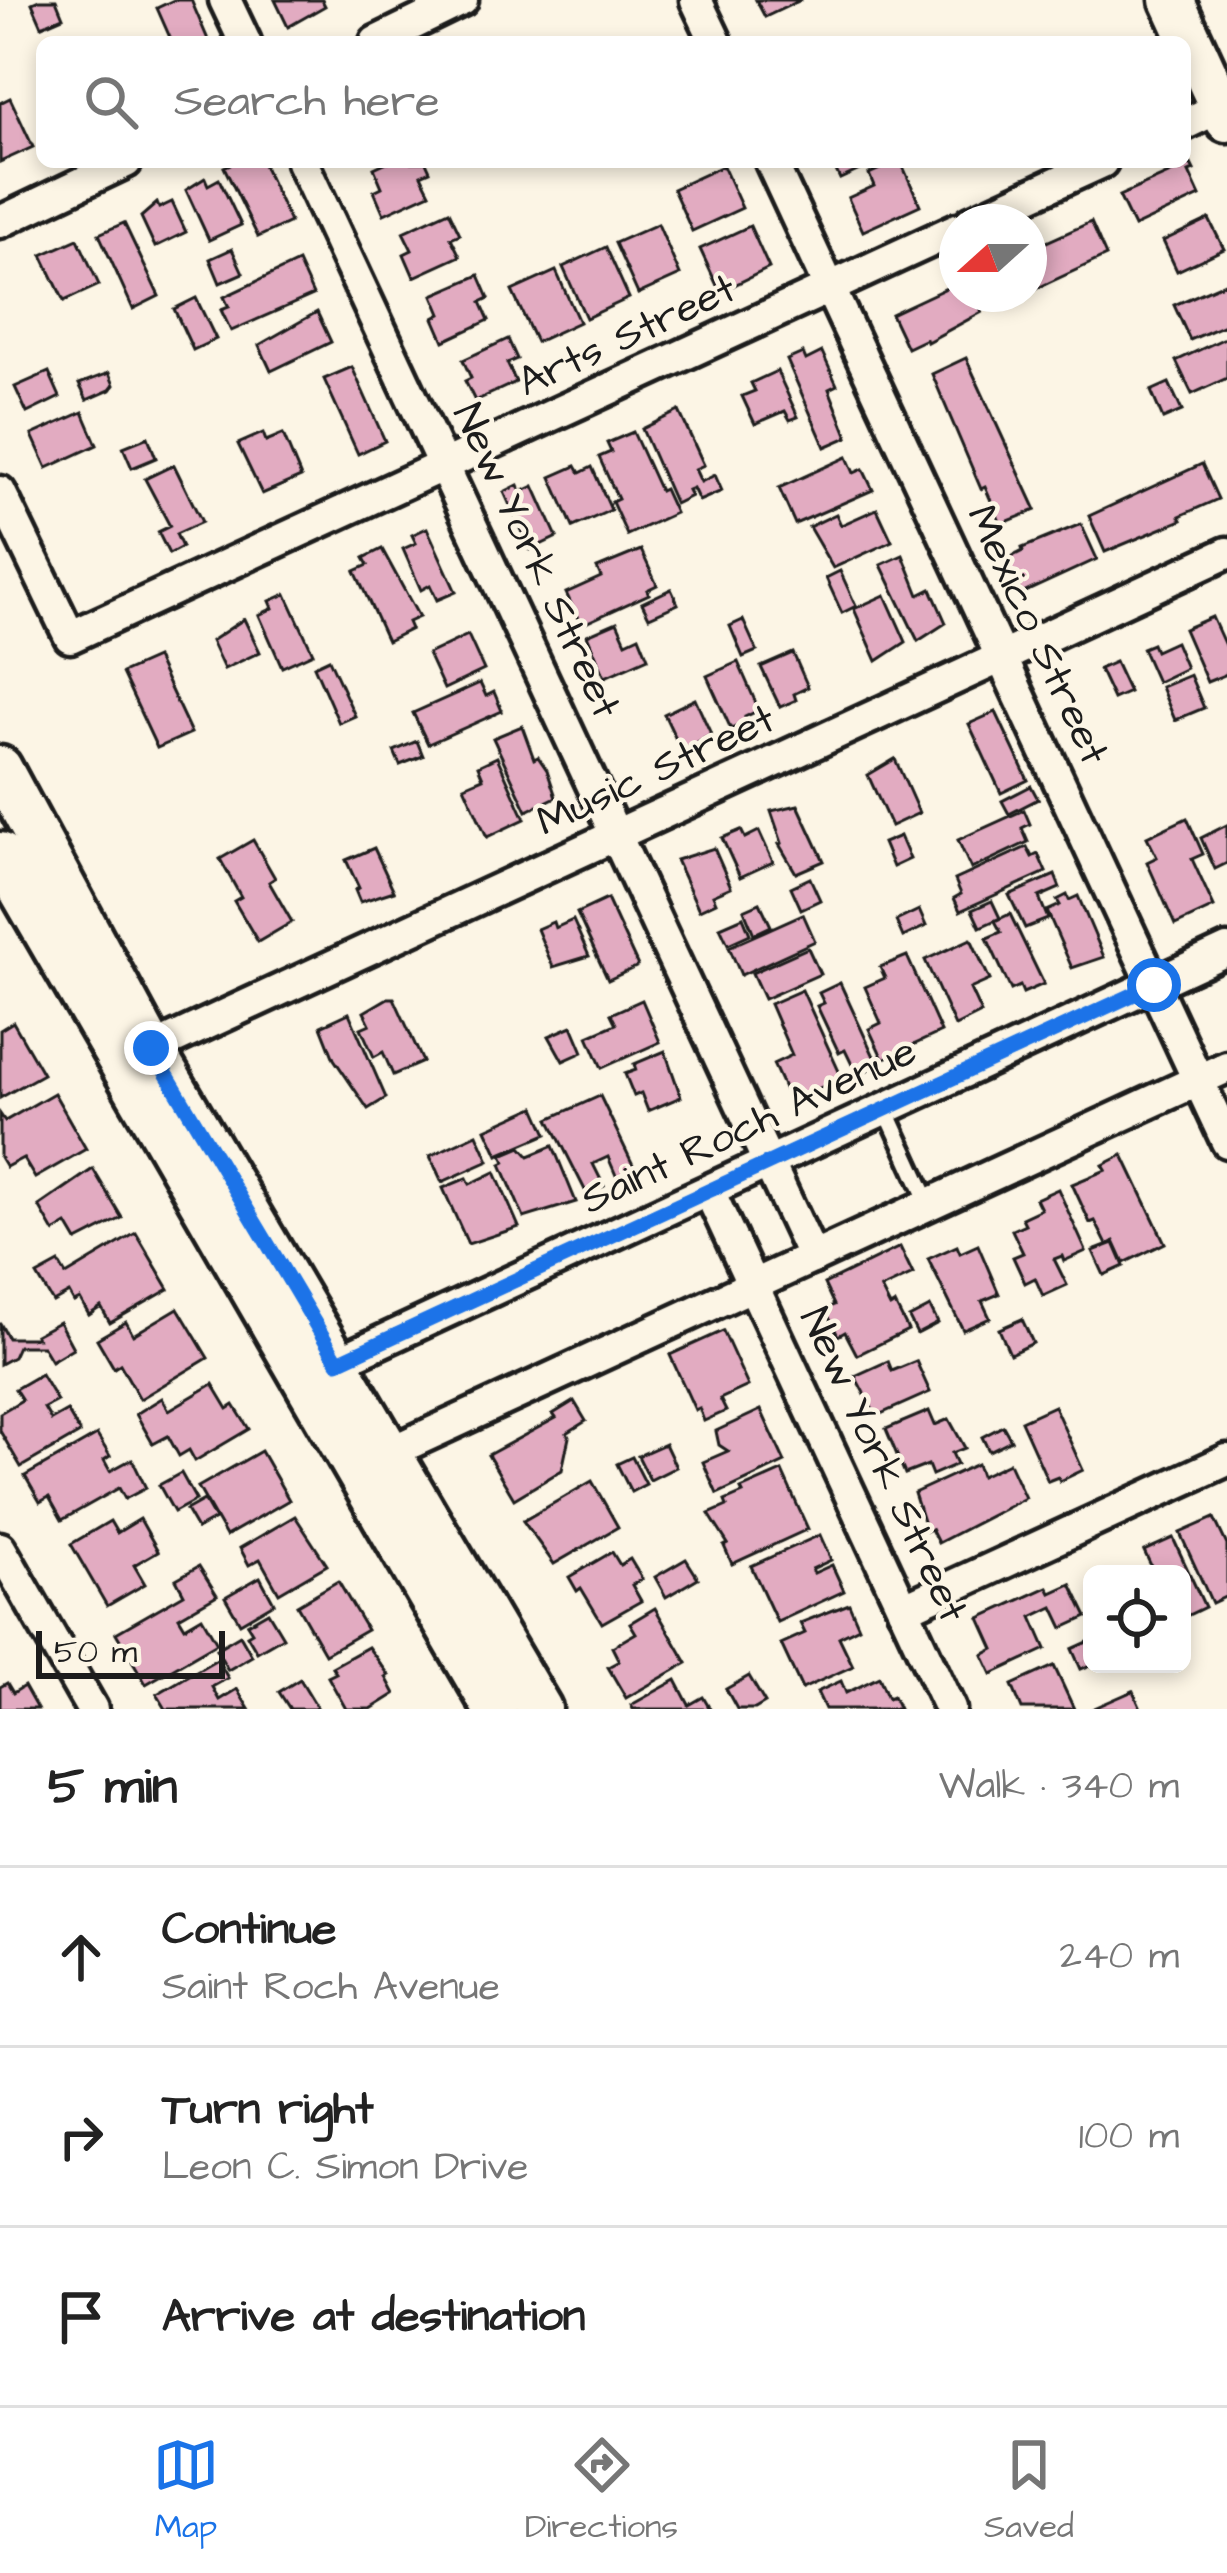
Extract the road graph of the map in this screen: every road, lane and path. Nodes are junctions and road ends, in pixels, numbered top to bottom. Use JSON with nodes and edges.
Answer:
{"nodes":[{"id":1,"x":225,"y":0,"type":"edge"},
{"id":2,"x":462,"y":0,"type":"edge"},
{"id":3,"x":696,"y":0,"type":"edge"},
{"id":4,"x":1172,"y":0,"type":"edge"},
{"id":5,"x":242,"y":36,"type":"edge"},
{"id":6,"x":388,"y":36,"type":"edge"},
{"id":7,"x":713,"y":36,"type":"edge"},
{"id":8,"x":1186,"y":36,"type":"edge"},
{"id":9,"x":1191,"y":50,"type":"edge"},
{"id":10,"x":1215,"y":114,"type":"edge"},
{"id":11,"x":113,"y":168,"type":"edge"},
{"id":12,"x":305,"y":168,"type":"edge"},
{"id":13,"x":774,"y":168,"type":"edge"},
{"id":14,"x":1089,"y":168,"type":"edge"},
{"id":15,"x":1010,"y":204,"type":"edge"},
{"id":16,"x":0,"y":222,"type":"edge"},
{"id":17,"x":939,"y":237,"type":"edge"},
{"id":18,"x":830,"y":287,"type":"junction"},
{"id":19,"x":445,"y":467,"type":"junction"},
{"id":20,"x":0,"y":492,"type":"edge"},
{"id":21,"x":1227,"y":553,"type":"edge"},
{"id":22,"x":1001,"y":657,"type":"junction"},
{"id":23,"x":0,"y":768,"type":"edge"},
{"id":24,"x":619,"y":835,"type":"junction"},
{"id":25,"x":17,"y":874,"type":"edge"},
{"id":26,"x":1227,"y":950,"type":"edge"},
{"id":27,"x":1154,"y":985,"type":"junction"},
{"id":28,"x":136,"y":1057,"type":"junction"},
{"id":29,"x":1227,"y":1067,"type":"edge"},
{"id":30,"x":1198,"y":1081,"type":"junction"},
{"id":31,"x":886,"y":1110,"type":"junction"},
{"id":32,"x":1227,"y":1142,"type":"edge"},
{"id":33,"x":770,"y":1163,"type":"junction"},
{"id":34,"x":709,"y":1191,"type":"junction"},
{"id":35,"x":928,"y":1204,"type":"junction"},
{"id":36,"x":813,"y":1258,"type":"junction"},
{"id":37,"x":753,"y":1285,"type":"junction"},
{"id":38,"x":321,"y":1369,"type":"junction"},
{"id":39,"x":373,"y":1460,"type":"junction"},
{"id":40,"x":1227,"y":1460,"type":"edge"},
{"id":41,"x":0,"y":1548,"type":"edge"},
{"id":42,"x":903,"y":1609,"type":"junction"},
{"id":43,"x":92,"y":1709,"type":"edge"},
{"id":44,"x":495,"y":1709,"type":"edge"},
{"id":45,"x":540,"y":1709,"type":"edge"},
{"id":46,"x":950,"y":1709,"type":"edge"}],
"edges":[{"from":1,"to":5,"type":"street"},
{"from":2,"to":6,"type":"street"},
{"from":3,"to":7,"type":"street"},
{"from":4,"to":8,"type":"main road"},
{"from":9,"to":10,"type":"main road"},
{"from":11,"to":16,"type":"street"},
{"from":12,"to":19,"type":"street","name":"New York Street"},
{"from":13,"to":18,"type":"street","name":"Mexico Street"},
{"from":14,"to":15,"type":"street"},
{"from":17,"to":18,"type":"street","name":"Arts Street"},
{"from":18,"to":19,"type":"street","name":"Arts Street"},
{"from":18,"to":22,"type":"street","name":"Mexico Street"},
{"from":19,"to":20,"type":"street","name":"Arts Street"},
{"from":19,"to":24,"type":"street","name":"New York Street"},
{"from":21,"to":22,"type":"street","name":"Music Street"},
{"from":22,"to":24,"type":"street","name":"Music Street"},
{"from":22,"to":27,"type":"street","name":"Mexico Street"},
{"from":23,"to":25,"type":"main road"},
{"from":24,"to":28,"type":"street","name":"Music Street"},
{"from":24,"to":33,"type":"street","name":"New York Street"},
{"from":25,"to":28,"type":"main road"},
{"from":26,"to":27,"type":"street","name":"Saint Roch Avenue"},
{"from":27,"to":30,"type":"street","name":"Mexico Street"},
{"from":27,"to":31,"type":"street","name":"Saint Roch Avenue"},
{"from":28,"to":38,"type":"main road"},
{"from":29,"to":30,"type":"street"},
{"from":30,"to":32,"type":"street","name":"Mexico Street"},
{"from":30,"to":35,"type":"street"},
{"from":31,"to":33,"type":"street","name":"Saint Roch Avenue"},
{"from":31,"to":35,"type":"lane"},
{"from":33,"to":34,"type":"street","name":"Saint Roch Avenue"},
{"from":33,"to":36,"type":"street","name":"New York Street"},
{"from":34,"to":37,"type":"street","name":"New York Street"},
{"from":34,"to":38,"type":"street","name":"Saint Roch Avenue"},
{"from":35,"to":36,"type":"street"},
{"from":36,"to":37,"type":"street"},
{"from":37,"to":39,"type":"street"},
{"from":37,"to":42,"type":"street","name":"New York Street"},
{"from":38,"to":39,"type":"main road"},
{"from":39,"to":44,"type":"main road"},
{"from":39,"to":45,"type":"main road"},
{"from":40,"to":42,"type":"street"},
{"from":41,"to":43,"type":"street"},
{"from":42,"to":46,"type":"street","name":"New York Street"}]}
